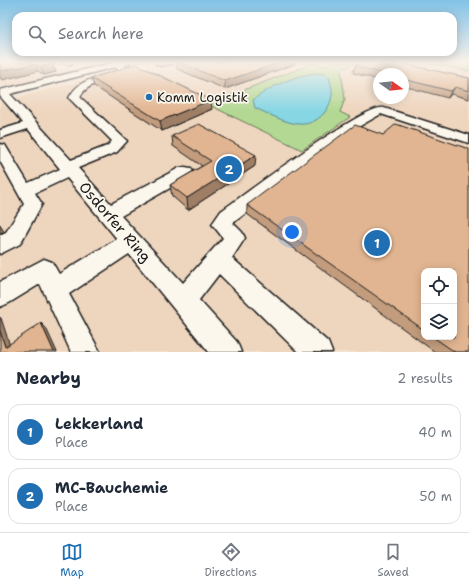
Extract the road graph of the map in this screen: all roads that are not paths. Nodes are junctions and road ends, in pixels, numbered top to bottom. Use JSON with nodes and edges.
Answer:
{"nodes":[{"id":1,"x":60,"y":78,"type":"edge"},
{"id":2,"x":104,"y":78,"type":"edge"},
{"id":3,"x":1,"y":93,"type":"edge"},
{"id":4,"x":31,"y":124,"type":"junction"},
{"id":5,"x":0,"y":134,"type":"edge"},
{"id":6,"x":469,"y":139,"type":"edge"},
{"id":7,"x":0,"y":148,"type":"edge"},
{"id":8,"x":69,"y":169,"type":"junction"},
{"id":9,"x":185,"y":172,"type":"dead end"},
{"id":10,"x":25,"y":191,"type":"junction"},
{"id":11,"x":109,"y":214,"type":"junction"},
{"id":12,"x":132,"y":241,"type":"junction"},
{"id":13,"x":0,"y":245,"type":"edge"},
{"id":14,"x":218,"y":259,"type":"junction"},
{"id":15,"x":54,"y":290,"type":"junction"},
{"id":16,"x":0,"y":295,"type":"edge"},
{"id":17,"x":182,"y":300,"type":"junction"},
{"id":18,"x":86,"y":352,"type":"edge"},
{"id":19,"x":227,"y":352,"type":"edge"},
{"id":20,"x":318,"y":352,"type":"edge"}],
"edges":[{"from":1,"to":3,"type":"street"},
{"from":2,"to":8,"type":"street"},
{"from":3,"to":4,"type":"street","name":"Osdorfer Ring"},
{"from":4,"to":5,"type":"street"},
{"from":4,"to":8,"type":"street","name":"Osdorfer Ring"},
{"from":6,"to":14,"type":"street"},
{"from":7,"to":10,"type":"street"},
{"from":8,"to":10,"type":"street"},
{"from":8,"to":11,"type":"street","name":"Osdorfer Ring"},
{"from":9,"to":11,"type":"street"},
{"from":10,"to":13,"type":"street"},
{"from":11,"to":12,"type":"street","name":"Osdorfer Ring"},
{"from":12,"to":15,"type":"street"},
{"from":12,"to":17,"type":"street","name":"Osdorfer Ring"},
{"from":14,"to":17,"type":"street"},
{"from":14,"to":20,"type":"street"},
{"from":15,"to":16,"type":"street"},
{"from":15,"to":18,"type":"street"},
{"from":17,"to":19,"type":"street","name":"Osdorfer Ring"}]}
